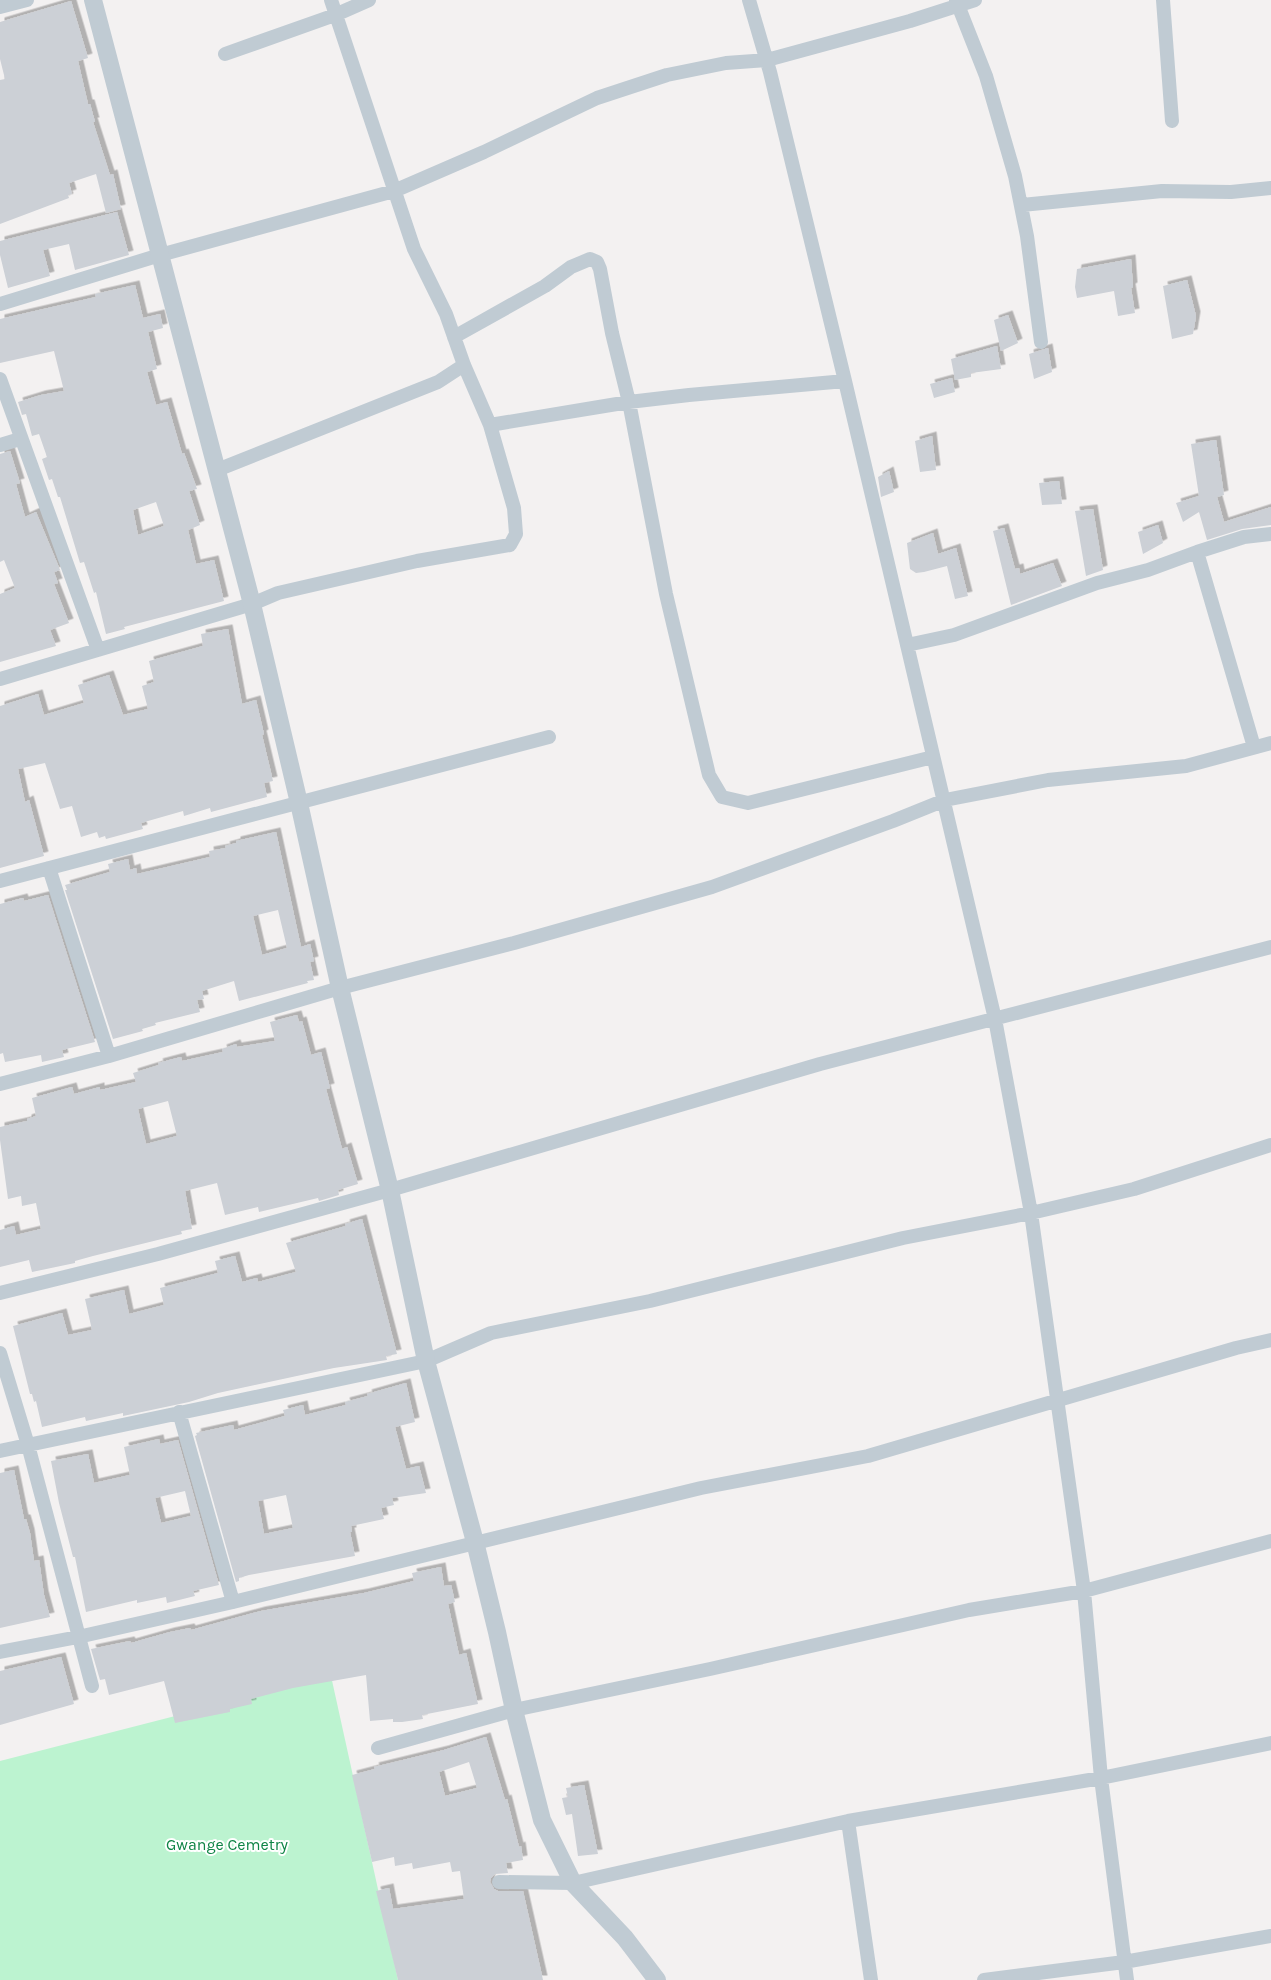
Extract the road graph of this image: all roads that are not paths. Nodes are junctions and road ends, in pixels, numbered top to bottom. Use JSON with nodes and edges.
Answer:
{"nodes":[{"id":1,"x":27,"y":0,"type":"edge"},
{"id":2,"x":93,"y":0,"type":"edge"},
{"id":3,"x":332,"y":0,"type":"edge"},
{"id":4,"x":369,"y":0,"type":"edge"},
{"id":5,"x":749,"y":0,"type":"edge"},
{"id":6,"x":975,"y":0,"type":"edge"},
{"id":7,"x":1163,"y":0,"type":"edge"},
{"id":8,"x":958,"y":3,"type":"edge"},
{"id":9,"x":0,"y":7,"type":"edge"},
{"id":10,"x":335,"y":15,"type":"junction"},
{"id":11,"x":225,"y":54,"type":"dead end"},
{"id":12,"x":767,"y":60,"type":"junction"},
{"id":13,"x":1172,"y":121,"type":"dead end"},
{"id":14,"x":1271,"y":188,"type":"edge"},
{"id":15,"x":394,"y":191,"type":"junction"},
{"id":16,"x":1022,"y":205,"type":"junction"},
{"id":17,"x":160,"y":255,"type":"junction"},
{"id":18,"x":0,"y":304,"type":"edge"},
{"id":19,"x":454,"y":337,"type":"junction"},
{"id":20,"x":1041,"y":342,"type":"dead end"},
{"id":21,"x":464,"y":365,"type":"junction"},
{"id":22,"x":0,"y":379,"type":"edge"},
{"id":23,"x":845,"y":381,"type":"junction"},
{"id":24,"x":629,"y":402,"type":"junction"},
{"id":25,"x":490,"y":425,"type":"junction"},
{"id":26,"x":20,"y":439,"type":"junction"},
{"id":27,"x":0,"y":445,"type":"edge"},
{"id":28,"x":217,"y":470,"type":"junction"},
{"id":29,"x":1271,"y":534,"type":"edge"},
{"id":30,"x":1197,"y":552,"type":"junction"},
{"id":31,"x":252,"y":604,"type":"junction"},
{"id":32,"x":907,"y":645,"type":"junction"},
{"id":33,"x":98,"y":650,"type":"junction"},
{"id":34,"x":0,"y":679,"type":"edge"},
{"id":35,"x":550,"y":737,"type":"dead end"},
{"id":36,"x":1271,"y":743,"type":"edge"},
{"id":37,"x":1254,"y":747,"type":"junction"},
{"id":38,"x":934,"y":757,"type":"junction"},
{"id":39,"x":945,"y":800,"type":"junction"},
{"id":40,"x":299,"y":803,"type":"junction"},
{"id":41,"x":49,"y":868,"type":"junction"},
{"id":42,"x":0,"y":881,"type":"edge"},
{"id":43,"x":1271,"y":947,"type":"edge"},
{"id":44,"x":340,"y":988,"type":"junction"},
{"id":45,"x":994,"y":1019,"type":"junction"},
{"id":46,"x":109,"y":1056,"type":"junction"},
{"id":47,"x":0,"y":1084,"type":"edge"},
{"id":48,"x":1271,"y":1144,"type":"edge"},
{"id":49,"x":390,"y":1190,"type":"junction"},
{"id":50,"x":1031,"y":1213,"type":"junction"},
{"id":51,"x":0,"y":1293,"type":"edge"},
{"id":52,"x":1271,"y":1340,"type":"edge"},
{"id":53,"x":0,"y":1353,"type":"edge"},
{"id":54,"x":426,"y":1361,"type":"junction"},
{"id":55,"x":1056,"y":1402,"type":"junction"},
{"id":56,"x":179,"y":1412,"type":"junction"},
{"id":57,"x":28,"y":1445,"type":"junction"},
{"id":58,"x":0,"y":1450,"type":"edge"},
{"id":59,"x":1271,"y":1541,"type":"edge"},
{"id":60,"x":475,"y":1542,"type":"junction"},
{"id":61,"x":1084,"y":1591,"type":"junction"},
{"id":62,"x":233,"y":1602,"type":"junction"},
{"id":63,"x":78,"y":1637,"type":"junction"},
{"id":64,"x":0,"y":1652,"type":"edge"},
{"id":65,"x":92,"y":1686,"type":"dead end"},
{"id":66,"x":514,"y":1710,"type":"junction"},
{"id":67,"x":1271,"y":1743,"type":"edge"},
{"id":68,"x":378,"y":1748,"type":"dead end"},
{"id":69,"x":1101,"y":1778,"type":"junction"},
{"id":70,"x":848,"y":1821,"type":"junction"},
{"id":71,"x":499,"y":1882,"type":"dead end"},
{"id":72,"x":573,"y":1883,"type":"junction"},
{"id":73,"x":1271,"y":1936,"type":"edge"},
{"id":74,"x":1124,"y":1962,"type":"junction"},
{"id":75,"x":656,"y":1980,"type":"edge"},
{"id":76,"x":871,"y":1980,"type":"edge"},
{"id":77,"x":984,"y":1980,"type":"edge"},
{"id":78,"x":1127,"y":1980,"type":"edge"}],
"edges":[{"from":1,"to":9,"type":"street"},
{"from":2,"to":17,"type":"street"},
{"from":3,"to":10,"type":"street"},
{"from":4,"to":10,"type":"street"},
{"from":5,"to":12,"type":"street"},
{"from":6,"to":8,"type":"street"},
{"from":7,"to":13,"type":"street"},
{"from":8,"to":12,"type":"street"},
{"from":8,"to":16,"type":"street"},
{"from":10,"to":11,"type":"street"},
{"from":10,"to":15,"type":"street"},
{"from":12,"to":15,"type":"street"},
{"from":12,"to":23,"type":"street"},
{"from":14,"to":16,"type":"street"},
{"from":15,"to":17,"type":"street"},
{"from":15,"to":19,"type":"street"},
{"from":16,"to":20,"type":"street"},
{"from":17,"to":18,"type":"street"},
{"from":17,"to":28,"type":"street"},
{"from":19,"to":21,"type":"street"},
{"from":19,"to":24,"type":"street"},
{"from":21,"to":25,"type":"street"},
{"from":21,"to":28,"type":"street"},
{"from":22,"to":26,"type":"street"},
{"from":23,"to":24,"type":"street"},
{"from":23,"to":32,"type":"street"},
{"from":24,"to":25,"type":"street"},
{"from":24,"to":38,"type":"street"},
{"from":25,"to":31,"type":"street"},
{"from":26,"to":27,"type":"street"},
{"from":26,"to":33,"type":"street"},
{"from":28,"to":31,"type":"street"},
{"from":29,"to":30,"type":"street"},
{"from":30,"to":32,"type":"street"},
{"from":30,"to":37,"type":"street"},
{"from":31,"to":33,"type":"street"},
{"from":31,"to":40,"type":"street"},
{"from":32,"to":38,"type":"street"},
{"from":33,"to":34,"type":"street"},
{"from":35,"to":40,"type":"street"},
{"from":36,"to":37,"type":"street"},
{"from":37,"to":39,"type":"street"},
{"from":38,"to":39,"type":"street"},
{"from":39,"to":44,"type":"street"},
{"from":39,"to":45,"type":"street"},
{"from":40,"to":41,"type":"street"},
{"from":40,"to":44,"type":"street"},
{"from":41,"to":42,"type":"street"},
{"from":41,"to":46,"type":"street"},
{"from":43,"to":45,"type":"street"},
{"from":44,"to":46,"type":"street"},
{"from":44,"to":49,"type":"street"},
{"from":45,"to":49,"type":"street"},
{"from":45,"to":50,"type":"street"},
{"from":46,"to":47,"type":"street"},
{"from":48,"to":50,"type":"street"},
{"from":49,"to":51,"type":"street"},
{"from":49,"to":54,"type":"street"},
{"from":50,"to":54,"type":"street"},
{"from":50,"to":55,"type":"street"},
{"from":52,"to":55,"type":"street"},
{"from":53,"to":57,"type":"street"},
{"from":54,"to":56,"type":"street"},
{"from":54,"to":60,"type":"street"},
{"from":55,"to":60,"type":"street"},
{"from":55,"to":61,"type":"street"},
{"from":56,"to":57,"type":"street"},
{"from":56,"to":62,"type":"street"},
{"from":57,"to":58,"type":"street"},
{"from":57,"to":63,"type":"street"},
{"from":59,"to":61,"type":"street"},
{"from":60,"to":62,"type":"street"},
{"from":60,"to":66,"type":"street"},
{"from":61,"to":66,"type":"street"},
{"from":61,"to":69,"type":"street"},
{"from":62,"to":63,"type":"street"},
{"from":63,"to":64,"type":"street"},
{"from":63,"to":65,"type":"street"},
{"from":66,"to":68,"type":"street"},
{"from":66,"to":72,"type":"street"},
{"from":67,"to":69,"type":"street"},
{"from":69,"to":70,"type":"street"},
{"from":69,"to":74,"type":"street"},
{"from":70,"to":72,"type":"street"},
{"from":70,"to":76,"type":"street"},
{"from":71,"to":72,"type":"street"},
{"from":72,"to":75,"type":"street"},
{"from":73,"to":74,"type":"street"},
{"from":74,"to":77,"type":"street"},
{"from":74,"to":78,"type":"street"}]}
